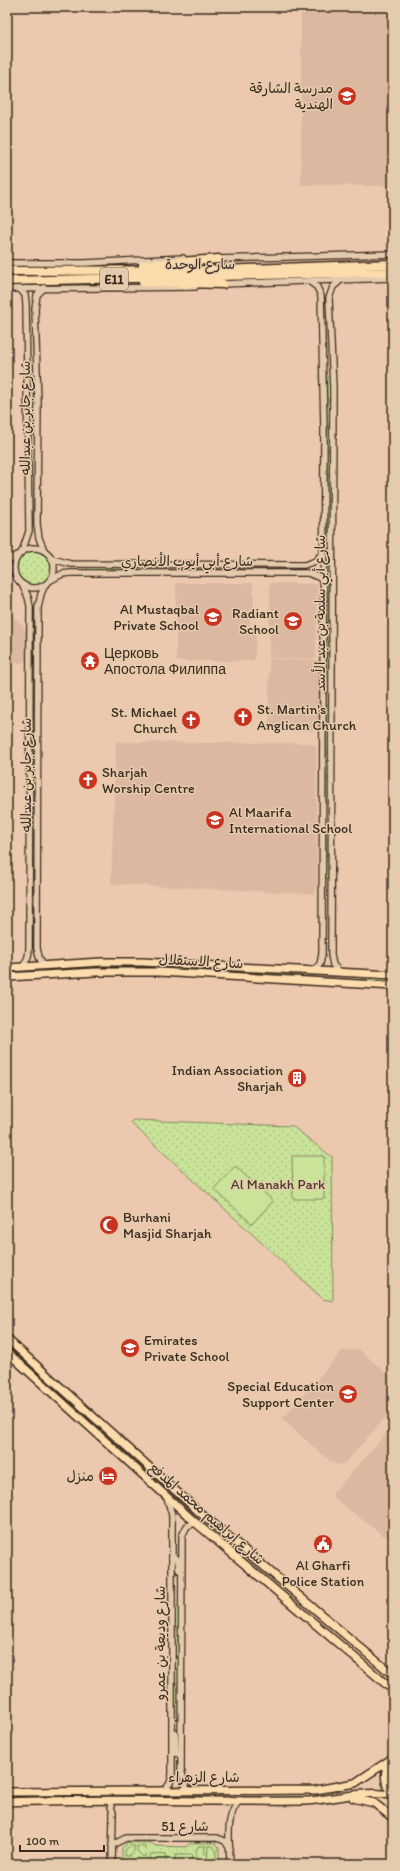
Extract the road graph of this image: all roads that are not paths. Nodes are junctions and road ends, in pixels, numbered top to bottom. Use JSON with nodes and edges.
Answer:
{"nodes":[{"id":1,"x":393,"y":254,"type":"edge"},
{"id":2,"x":218,"y":259,"type":"junction"},
{"id":3,"x":7,"y":263,"type":"edge"},
{"id":4,"x":393,"y":264,"type":"edge"},
{"id":5,"x":112,"y":269,"type":"junction"},
{"id":6,"x":7,"y":271,"type":"edge"},
{"id":7,"x":393,"y":272,"type":"edge"},
{"id":8,"x":221,"y":277,"type":"junction"},
{"id":9,"x":393,"y":278,"type":"edge"},
{"id":10,"x":309,"y":280,"type":"junction"},
{"id":11,"x":342,"y":280,"type":"junction"},
{"id":12,"x":7,"y":282,"type":"edge"},
{"id":13,"x":44,"y":288,"type":"junction"},
{"id":14,"x":7,"y":289,"type":"edge"},
{"id":15,"x":20,"y":289,"type":"junction"},
{"id":16,"x":26,"y":316,"type":"junction"},
{"id":17,"x":36,"y":336,"type":"junction"},
{"id":18,"x":322,"y":337,"type":"junction"},
{"id":19,"x":331,"y":350,"type":"junction"},
{"id":20,"x":44,"y":550,"type":"junction"},
{"id":21,"x":323,"y":551,"type":"junction"},
{"id":22,"x":20,"y":553,"type":"junction"},
{"id":23,"x":52,"y":559,"type":"junction"},
{"id":24,"x":7,"y":560,"type":"edge"},
{"id":25,"x":271,"y":565,"type":"junction"},
{"id":26,"x":7,"y":573,"type":"edge"},
{"id":27,"x":241,"y":573,"type":"junction"},
{"id":28,"x":15,"y":576,"type":"junction"},
{"id":29,"x":324,"y":582,"type":"junction"},
{"id":30,"x":47,"y":583,"type":"junction"},
{"id":31,"x":22,"y":584,"type":"junction"},
{"id":32,"x":29,"y":900,"type":"junction"},
{"id":33,"x":37,"y":914,"type":"junction"},
{"id":34,"x":323,"y":917,"type":"junction"},
{"id":35,"x":331,"y":925,"type":"junction"},
{"id":36,"x":44,"y":966,"type":"junction"},
{"id":37,"x":23,"y":967,"type":"junction"},
{"id":38,"x":7,"y":968,"type":"edge"},
{"id":39,"x":313,"y":971,"type":"junction"},
{"id":40,"x":340,"y":972,"type":"junction"},
{"id":41,"x":393,"y":976,"type":"edge"},
{"id":42,"x":7,"y":977,"type":"edge"},
{"id":43,"x":316,"y":981,"type":"junction"},
{"id":44,"x":393,"y":986,"type":"edge"},
{"id":45,"x":7,"y":1339,"type":"edge"},
{"id":46,"x":7,"y":1352,"type":"edge"},
{"id":47,"x":166,"y":1496,"type":"junction"},
{"id":48,"x":196,"y":1522,"type":"junction"},
{"id":49,"x":172,"y":1558,"type":"junction"},
{"id":50,"x":241,"y":1560,"type":"junction"},
{"id":51,"x":273,"y":1574,"type":"junction"},
{"id":52,"x":182,"y":1579,"type":"junction"},
{"id":53,"x":393,"y":1675,"type":"edge"},
{"id":54,"x":393,"y":1690,"type":"edge"},
{"id":55,"x":172,"y":1721,"type":"junction"},
{"id":56,"x":181,"y":1756,"type":"junction"},
{"id":57,"x":393,"y":1758,"type":"edge"},
{"id":58,"x":165,"y":1790,"type":"junction"},
{"id":59,"x":190,"y":1790,"type":"junction"},
{"id":60,"x":7,"y":1792,"type":"edge"},
{"id":61,"x":393,"y":1796,"type":"edge"},
{"id":62,"x":346,"y":1797,"type":"junction"},
{"id":63,"x":109,"y":1800,"type":"junction"},
{"id":64,"x":162,"y":1800,"type":"junction"},
{"id":65,"x":240,"y":1800,"type":"junction"},
{"id":66,"x":7,"y":1802,"type":"edge"},
{"id":67,"x":393,"y":1818,"type":"edge"},
{"id":68,"x":112,"y":1845,"type":"junction"},
{"id":69,"x":230,"y":1849,"type":"junction"},
{"id":70,"x":112,"y":1864,"type":"edge"},
{"id":71,"x":230,"y":1864,"type":"edge"}],
"edges":[{"from":1,"to":2,"type":"street"},
{"from":2,"to":3,"type":"street"},
{"from":2,"to":5,"type":"highway"},
{"from":4,"to":8,"type":"highway","name":"شارع الوحدة","number":"E11"},
{"from":5,"to":6,"type":"highway","name":"شارع الوحدة","number":"E11"},
{"from":5,"to":8,"type":"highway","name":"شارع الوحدة","number":"E11"},
{"from":7,"to":8,"type":"highway","name":"شارع الوحدة","number":"E11"},
{"from":8,"to":10,"type":"street"},
{"from":8,"to":12,"type":"highway","name":"شارع الوحدة","number":"E11"},
{"from":8,"to":13,"type":"street"},
{"from":9,"to":11,"type":"street"},
{"from":10,"to":11,"type":"street"},
{"from":10,"to":18,"type":"street","name":"شارع أبي سلمة بن عبد الأسد"},
{"from":11,"to":19,"type":"street","name":"شارع أبي سلمة بن عبد الأسد"},
{"from":13,"to":15,"type":"street"},
{"from":13,"to":17,"type":"street","name":"شارع جابر بن عبدالله"},
{"from":14,"to":15,"type":"street"},
{"from":15,"to":16,"type":"street","name":"شارع جابر بن عبدالله"},
{"from":16,"to":17,"type":"street"},
{"from":16,"to":22,"type":"street","name":"شارع جابر بن عبدالله"},
{"from":17,"to":20,"type":"street","name":"شارع جابر بن عبدالله"},
{"from":18,"to":19,"type":"street"},
{"from":18,"to":21,"type":"street","name":"شارع أبي سلمة بن عبد الأسد"},
{"from":19,"to":35,"type":"street","name":"شارع أبي سلمة بن عبد الأسد"},
{"from":20,"to":22,"type":"street"},
{"from":20,"to":23,"type":"street"},
{"from":21,"to":25,"type":"street","name":"شارع أبي أيوب الأنصاري"},
{"from":21,"to":29,"type":"street","name":"شارع أبي سلمة بن عبد الأسد"},
{"from":22,"to":24,"type":"street"},
{"from":22,"to":28,"type":"street"},
{"from":23,"to":25,"type":"street","name":"شارع أبي أيوب الأنصاري"},
{"from":23,"to":30,"type":"street"},
{"from":25,"to":27,"type":"street"},
{"from":26,"to":28,"type":"street"},
{"from":27,"to":29,"type":"street","name":"شارع أبي أيوب الأنصاري"},
{"from":27,"to":30,"type":"street","name":"شارع أبي أيوب الأنصاري"},
{"from":28,"to":31,"type":"street"},
{"from":29,"to":34,"type":"street","name":"شارع أبي سلمة بن عبد الأسد"},
{"from":30,"to":31,"type":"street"},
{"from":30,"to":33,"type":"street","name":"شارع جابر بن عبدالله"},
{"from":31,"to":32,"type":"street","name":"شارع جابر بن عبدالله"},
{"from":32,"to":33,"type":"street"},
{"from":32,"to":37,"type":"street","name":"شارع جابر بن عبدالله"},
{"from":33,"to":36,"type":"street","name":"شارع جابر بن عبدالله"},
{"from":34,"to":35,"type":"street"},
{"from":34,"to":39,"type":"street","name":"شارع أبي سلمة بن عبد الأسد"},
{"from":35,"to":40,"type":"street","name":"شارع أبي سلمة بن عبد الأسد"},
{"from":36,"to":37,"type":"main road","name":"شارع الاستقلال"},
{"from":36,"to":39,"type":"main road","name":"شارع الاستقلال"},
{"from":37,"to":38,"type":"main road","name":"شارع الاستقلال"},
{"from":39,"to":40,"type":"main road","name":"شارع الاستقلال"},
{"from":40,"to":41,"type":"main road","name":"شارع الاستقلال"},
{"from":40,"to":43,"type":"main road"},
{"from":42,"to":43,"type":"main road","name":"شارع الاستقلال"},
{"from":43,"to":44,"type":"main road","name":"شارع الاستقلال"},
{"from":45,"to":51,"type":"main road","name":"شارع إبراهيم محمد المدفع"},
{"from":46,"to":47,"type":"main road","name":"شارع إبراهيم محمد المدفع"},
{"from":47,"to":48,"type":"main road","name":"شارع إبراهيم محمد المدفع"},
{"from":47,"to":49,"type":"street","name":"شارع وديعة بن عمرو"},
{"from":48,"to":50,"type":"main road","name":"شارع إبراهيم محمد المدفع"},
{"from":48,"to":52,"type":"street","name":"شارع وديعة بن عمرو"},
{"from":49,"to":52,"type":"street"},
{"from":49,"to":55,"type":"street","name":"شارع وديعة بن عمرو"},
{"from":50,"to":51,"type":"main road"},
{"from":50,"to":54,"type":"main road","name":"شارع إبراهيم محمد المدفع"},
{"from":51,"to":53,"type":"main road","name":"شارع إبراهيم محمد المدفع"},
{"from":52,"to":56,"type":"street","name":"شارع وديعة بن عمرو"},
{"from":55,"to":56,"type":"street"},
{"from":55,"to":58,"type":"street","name":"شارع وديعة بن عمرو"},
{"from":56,"to":59,"type":"street","name":"شارع وديعة بن عمرو"},
{"from":57,"to":59,"type":"main road","name":"شارع الزهراء"},
{"from":57,"to":61,"type":"main road"},
{"from":58,"to":59,"type":"main road","name":"شارع الزهراء"},
{"from":58,"to":60,"type":"main road","name":"شارع الزهراء"},
{"from":59,"to":64,"type":"main road"},
{"from":61,"to":62,"type":"main road","name":"شارع الزهراء"},
{"from":62,"to":65,"type":"main road","name":"شارع الزهراء"},
{"from":62,"to":67,"type":"main road"},
{"from":63,"to":64,"type":"main road","name":"شارع الزهراء"},
{"from":63,"to":66,"type":"main road","name":"شارع الزهراء"},
{"from":63,"to":68,"type":"street"},
{"from":64,"to":65,"type":"main road","name":"شارع الزهراء"},
{"from":65,"to":69,"type":"street"},
{"from":68,"to":69,"type":"street","name":"شارع 51"},
{"from":68,"to":70,"type":"street"},
{"from":69,"to":71,"type":"street"}]}
